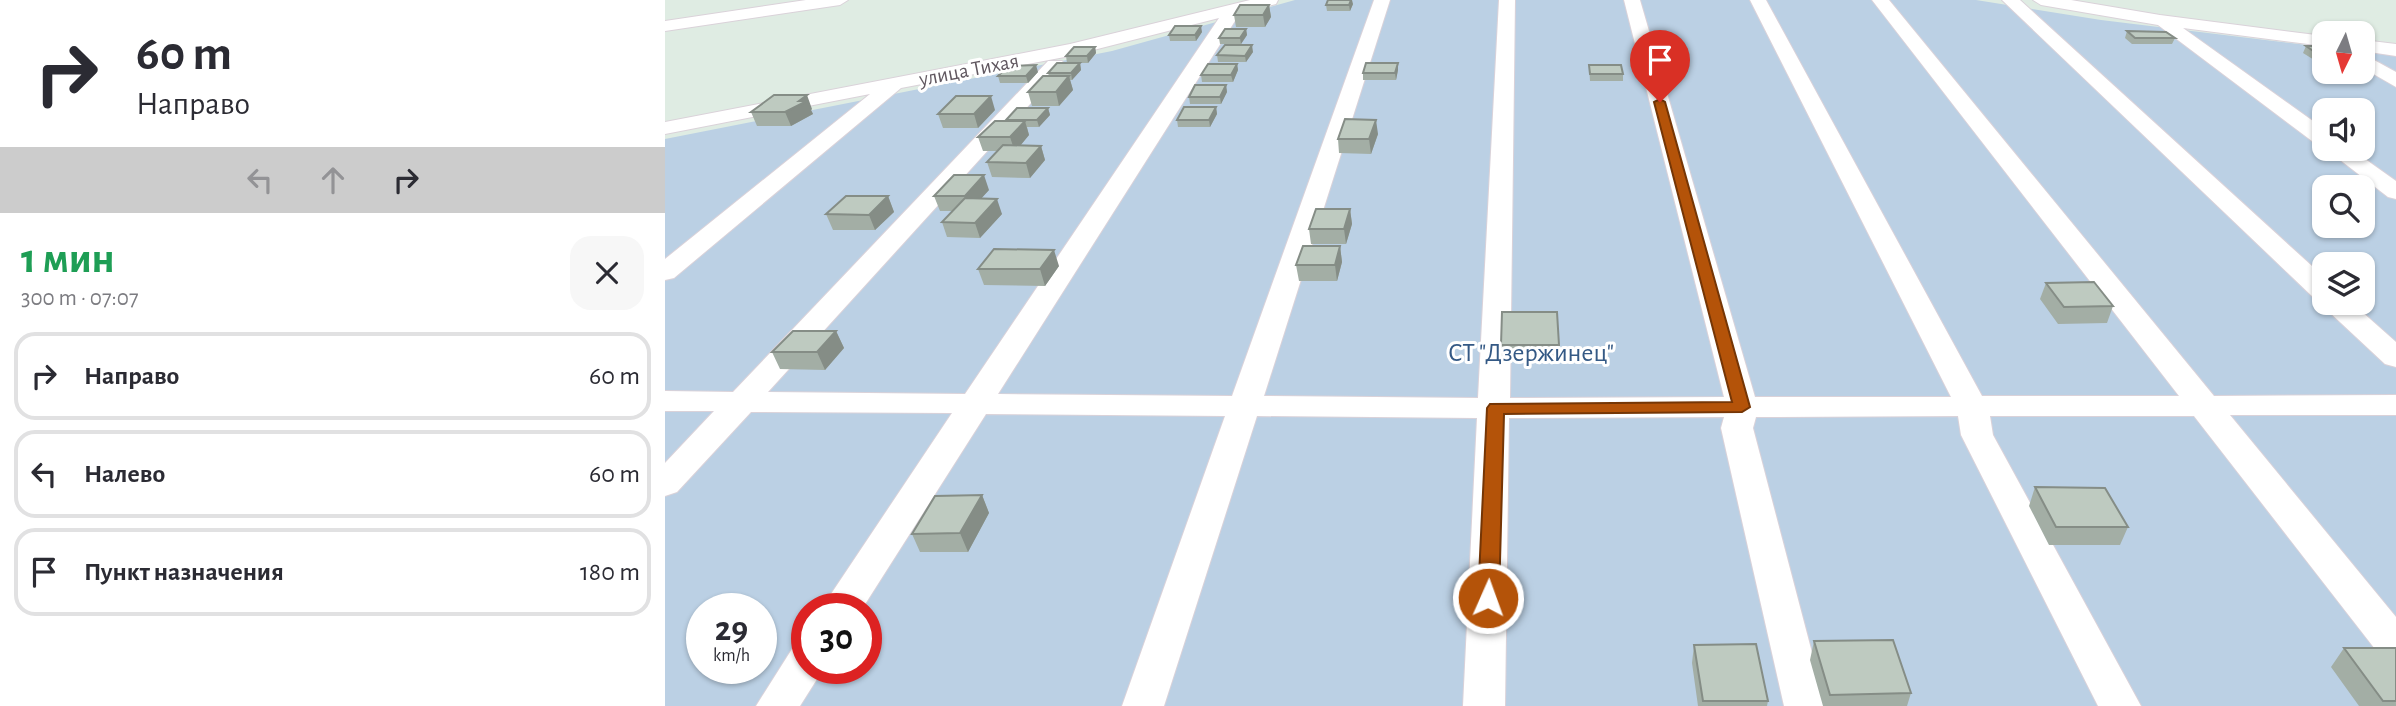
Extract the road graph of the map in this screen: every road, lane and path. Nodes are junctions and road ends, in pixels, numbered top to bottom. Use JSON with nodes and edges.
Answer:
{"nodes":[{"id":1,"x":840,"y":0,"type":"edge"},
{"id":2,"x":1271,"y":0,"type":"edge"},
{"id":3,"x":1382,"y":0,"type":"edge"},
{"id":4,"x":1507,"y":0,"type":"edge"},
{"id":5,"x":1632,"y":0,"type":"edge"},
{"id":6,"x":1758,"y":0,"type":"edge"},
{"id":7,"x":1880,"y":0,"type":"edge"},
{"id":8,"x":2010,"y":0,"type":"edge"},
{"id":9,"x":2041,"y":0,"type":"edge"},
{"id":10,"x":1233,"y":10,"type":"junction"},
{"id":11,"x":2160,"y":20,"type":"junction"},
{"id":12,"x":665,"y":26,"type":"edge"},
{"id":13,"x":2312,"y":39,"type":"edge"},
{"id":14,"x":2375,"y":47,"type":"edge"},
{"id":15,"x":1070,"y":50,"type":"junction"},
{"id":16,"x":2396,"y":50,"type":"edge"},
{"id":17,"x":2375,"y":68,"type":"edge"},
{"id":18,"x":2396,"y":81,"type":"edge"},
{"id":19,"x":895,"y":85,"type":"junction"},
{"id":20,"x":669,"y":129,"type":"edge"},
{"id":21,"x":2312,"y":130,"type":"edge"},
{"id":22,"x":2353,"y":161,"type":"edge"},
{"id":23,"x":2396,"y":192,"type":"edge"},
{"id":24,"x":665,"y":272,"type":"edge"},
{"id":25,"x":2312,"y":281,"type":"edge"},
{"id":26,"x":2349,"y":315,"type":"edge"},
{"id":27,"x":2396,"y":358,"type":"edge"},
{"id":28,"x":743,"y":400,"type":"junction"},
{"id":29,"x":665,"y":401,"type":"edge"},
{"id":30,"x":977,"y":402,"type":"junction"},
{"id":31,"x":2396,"y":405,"type":"edge"},
{"id":32,"x":2204,"y":406,"type":"junction"},
{"id":33,"x":1742,"y":407,"type":"junction"},
{"id":34,"x":1972,"y":407,"type":"junction"},
{"id":35,"x":1245,"y":408,"type":"junction"},
{"id":36,"x":1496,"y":408,"type":"junction"},
{"id":37,"x":665,"y":484,"type":"edge"},
{"id":38,"x":852,"y":593,"type":"edge"},
{"id":39,"x":2396,"y":646,"type":"edge"},
{"id":40,"x":792,"y":684,"type":"edge"},
{"id":41,"x":777,"y":706,"type":"edge"},
{"id":42,"x":1143,"y":706,"type":"edge"},
{"id":43,"x":1484,"y":706,"type":"edge"},
{"id":44,"x":1805,"y":706,"type":"edge"},
{"id":45,"x":2120,"y":706,"type":"edge"}],
"edges":[{"from":1,"to":12,"type":"street"},
{"from":2,"to":10,"type":"street","name":"улица Тихая"},
{"from":3,"to":35,"type":"street"},
{"from":4,"to":36,"type":"street"},
{"from":5,"to":33,"type":"street"},
{"from":6,"to":34,"type":"street"},
{"from":7,"to":32,"type":"street"},
{"from":8,"to":25,"type":"street"},
{"from":9,"to":11,"type":"street"},
{"from":10,"to":15,"type":"street","name":"улица Тихая"},
{"from":10,"to":30,"type":"street"},
{"from":11,"to":13,"type":"street"},
{"from":11,"to":21,"type":"street"},
{"from":14,"to":16,"type":"street"},
{"from":15,"to":19,"type":"street","name":"улица Тихая"},
{"from":15,"to":28,"type":"street"},
{"from":17,"to":18,"type":"street"},
{"from":19,"to":20,"type":"street","name":"улица Тихая"},
{"from":19,"to":24,"type":"street"},
{"from":22,"to":23,"type":"street"},
{"from":26,"to":27,"type":"street"},
{"from":28,"to":29,"type":"street"},
{"from":28,"to":30,"type":"street"},
{"from":28,"to":37,"type":"street"},
{"from":30,"to":35,"type":"street"},
{"from":30,"to":38,"type":"street"},
{"from":31,"to":32,"type":"street"},
{"from":32,"to":34,"type":"street"},
{"from":32,"to":39,"type":"street"},
{"from":33,"to":34,"type":"street"},
{"from":33,"to":36,"type":"street"},
{"from":33,"to":44,"type":"street"},
{"from":34,"to":45,"type":"street"},
{"from":35,"to":36,"type":"street"},
{"from":35,"to":42,"type":"street"},
{"from":36,"to":43,"type":"street"},
{"from":40,"to":41,"type":"street"}]}
